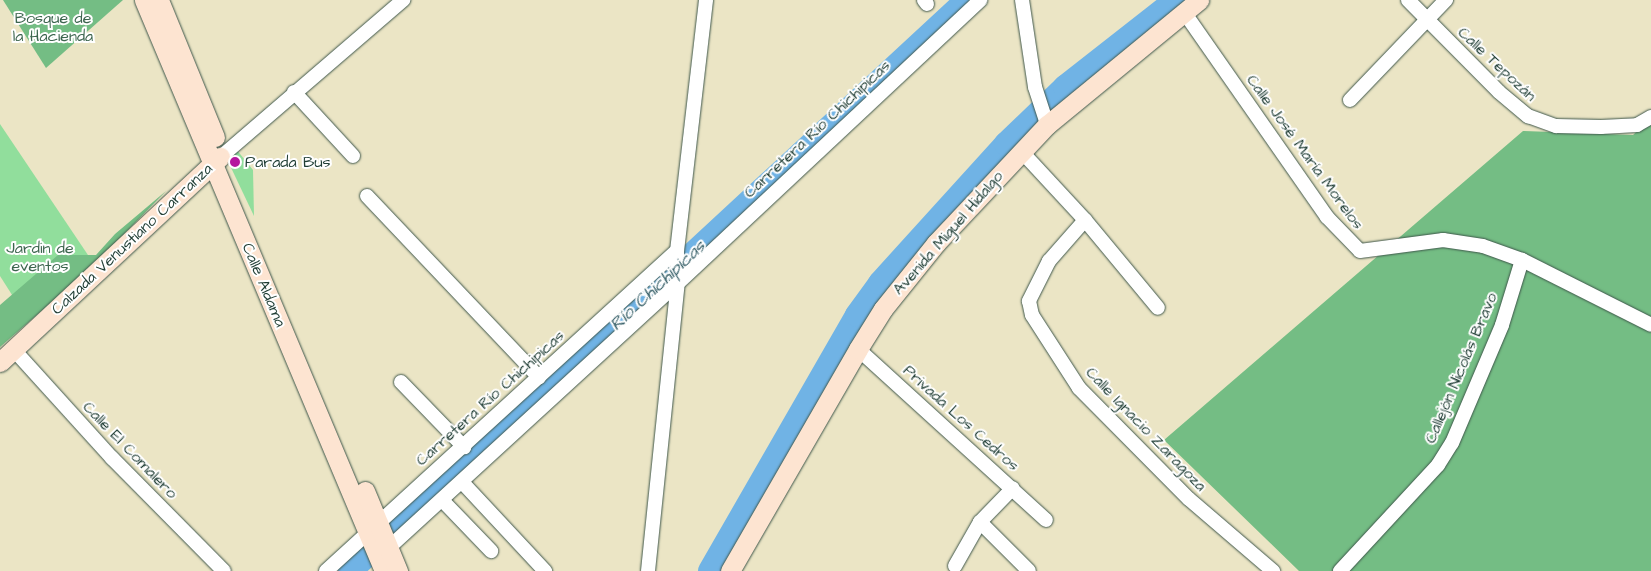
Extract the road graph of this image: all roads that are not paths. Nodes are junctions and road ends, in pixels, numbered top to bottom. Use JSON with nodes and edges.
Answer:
{"nodes":[{"id":1,"x":144,"y":0,"type":"edge"},
{"id":2,"x":159,"y":0,"type":"edge"},
{"id":3,"x":403,"y":0,"type":"edge"},
{"id":4,"x":706,"y":0,"type":"edge"},
{"id":5,"x":980,"y":0,"type":"edge"},
{"id":6,"x":1022,"y":0,"type":"edge"},
{"id":7,"x":1199,"y":0,"type":"edge"},
{"id":8,"x":1408,"y":0,"type":"edge"},
{"id":9,"x":1446,"y":0,"type":"edge"},
{"id":10,"x":1184,"y":12,"type":"junction"},
{"id":11,"x":1425,"y":19,"type":"junction"},
{"id":12,"x":294,"y":92,"type":"junction"},
{"id":13,"x":1350,"y":100,"type":"dead end"},
{"id":14,"x":1651,"y":117,"type":"edge"},
{"id":15,"x":1046,"y":122,"type":"junction"},
{"id":16,"x":1021,"y":151,"type":"junction"},
{"id":17,"x":353,"y":156,"type":"dead end"},
{"id":18,"x":218,"y":159,"type":"junction"},
{"id":19,"x":367,"y":196,"type":"dead end"},
{"id":20,"x":1085,"y":220,"type":"junction"},
{"id":21,"x":677,"y":256,"type":"junction"},
{"id":22,"x":1522,"y":260,"type":"junction"},
{"id":23,"x":678,"y":282,"type":"junction"},
{"id":24,"x":1158,"y":308,"type":"dead end"},
{"id":25,"x":1651,"y":325,"type":"edge"},
{"id":26,"x":858,"y":349,"type":"junction"},
{"id":27,"x":5,"y":354,"type":"edge"},
{"id":28,"x":539,"y":377,"type":"junction"},
{"id":29,"x":401,"y":382,"type":"dead end"},
{"id":30,"x":464,"y":447,"type":"junction"},
{"id":31,"x":462,"y":482,"type":"junction"},
{"id":32,"x":1013,"y":488,"type":"junction"},
{"id":33,"x":442,"y":500,"type":"junction"},
{"id":34,"x":1046,"y":520,"type":"dead end"},
{"id":35,"x":980,"y":522,"type":"junction"},
{"id":36,"x":373,"y":527,"type":"junction"},
{"id":37,"x":491,"y":551,"type":"dead end"},
{"id":38,"x":383,"y":559,"type":"edge"},
{"id":39,"x":955,"y":566,"type":"dead end"},
{"id":40,"x":224,"y":571,"type":"edge"},
{"id":41,"x":326,"y":571,"type":"edge"},
{"id":42,"x":398,"y":571,"type":"edge"},
{"id":43,"x":545,"y":571,"type":"edge"},
{"id":44,"x":648,"y":571,"type":"edge"},
{"id":45,"x":730,"y":571,"type":"edge"},
{"id":46,"x":1029,"y":571,"type":"edge"},
{"id":47,"x":1273,"y":571,"type":"edge"},
{"id":48,"x":1340,"y":571,"type":"edge"}],
"edges":[{"from":1,"to":18,"type":"street","name":"Calle Aldama"},
{"from":2,"to":18,"type":"street","name":"Calle Aldama"},
{"from":3,"to":12,"type":"street","name":"Calzada Venustiano Carranza"},
{"from":4,"to":21,"type":"street"},
{"from":5,"to":23,"type":"street","name":"Carretera Río Chichipicas"},
{"from":6,"to":15,"type":"street"},
{"from":7,"to":10,"type":"street","name":"Avenida Miguel Hidalgo"},
{"from":8,"to":11,"type":"street","name":"Calle Tepozán"},
{"from":9,"to":11,"type":"street"},
{"from":10,"to":15,"type":"street","name":"Avenida Miguel Hidalgo"},
{"from":10,"to":22,"type":"street","name":"Calle José María Morelos"},
{"from":11,"to":13,"type":"street"},
{"from":11,"to":14,"type":"street","name":"Calle Tepozán"},
{"from":12,"to":17,"type":"street"},
{"from":12,"to":18,"type":"street","name":"Calzada Venustiano Carranza"},
{"from":15,"to":16,"type":"street","name":"Avenida Miguel Hidalgo"},
{"from":16,"to":20,"type":"street"},
{"from":16,"to":26,"type":"street","name":"Avenida Miguel Hidalgo"},
{"from":18,"to":27,"type":"street","name":"Calzada Venustiano Carranza"},
{"from":18,"to":36,"type":"street","name":"Calle Aldama"},
{"from":19,"to":28,"type":"street"},
{"from":20,"to":24,"type":"street"},
{"from":20,"to":47,"type":"street","name":"Calle Ignacio Zaragoza"},
{"from":21,"to":23,"type":"street"},
{"from":21,"to":28,"type":"street","name":"Carretera Río Chichipicas"},
{"from":22,"to":25,"type":"street","name":"Calle José María Morelos"},
{"from":22,"to":48,"type":"street","name":"Callejón Nicolás Bravo"},
{"from":23,"to":31,"type":"street","name":"Carretera Río Chichipicas"},
{"from":23,"to":44,"type":"street"},
{"from":26,"to":32,"type":"street","name":"Privada Los Cedros"},
{"from":26,"to":45,"type":"street","name":"Avenida Miguel Hidalgo"},
{"from":27,"to":40,"type":"street","name":"Calle El Comalero"},
{"from":28,"to":30,"type":"street","name":"Carretera Río Chichipicas"},
{"from":29,"to":30,"type":"street"},
{"from":30,"to":36,"type":"street","name":"Carretera Río Chichipicas"},
{"from":31,"to":33,"type":"street","name":"Carretera Río Chichipicas"},
{"from":31,"to":43,"type":"street"},
{"from":32,"to":34,"type":"street"},
{"from":32,"to":35,"type":"street","name":"Privada Los Cedros"},
{"from":33,"to":37,"type":"street"},
{"from":33,"to":38,"type":"street","name":"Carretera Río Chichipicas"},
{"from":35,"to":39,"type":"street","name":"Privada Los Cedros"},
{"from":35,"to":46,"type":"street"},
{"from":36,"to":38,"type":"street","name":"Calle Aldama"},
{"from":36,"to":41,"type":"street","name":"Carretera Río Chichipicas"},
{"from":38,"to":42,"type":"street","name":"Calle Aldama"}]}
